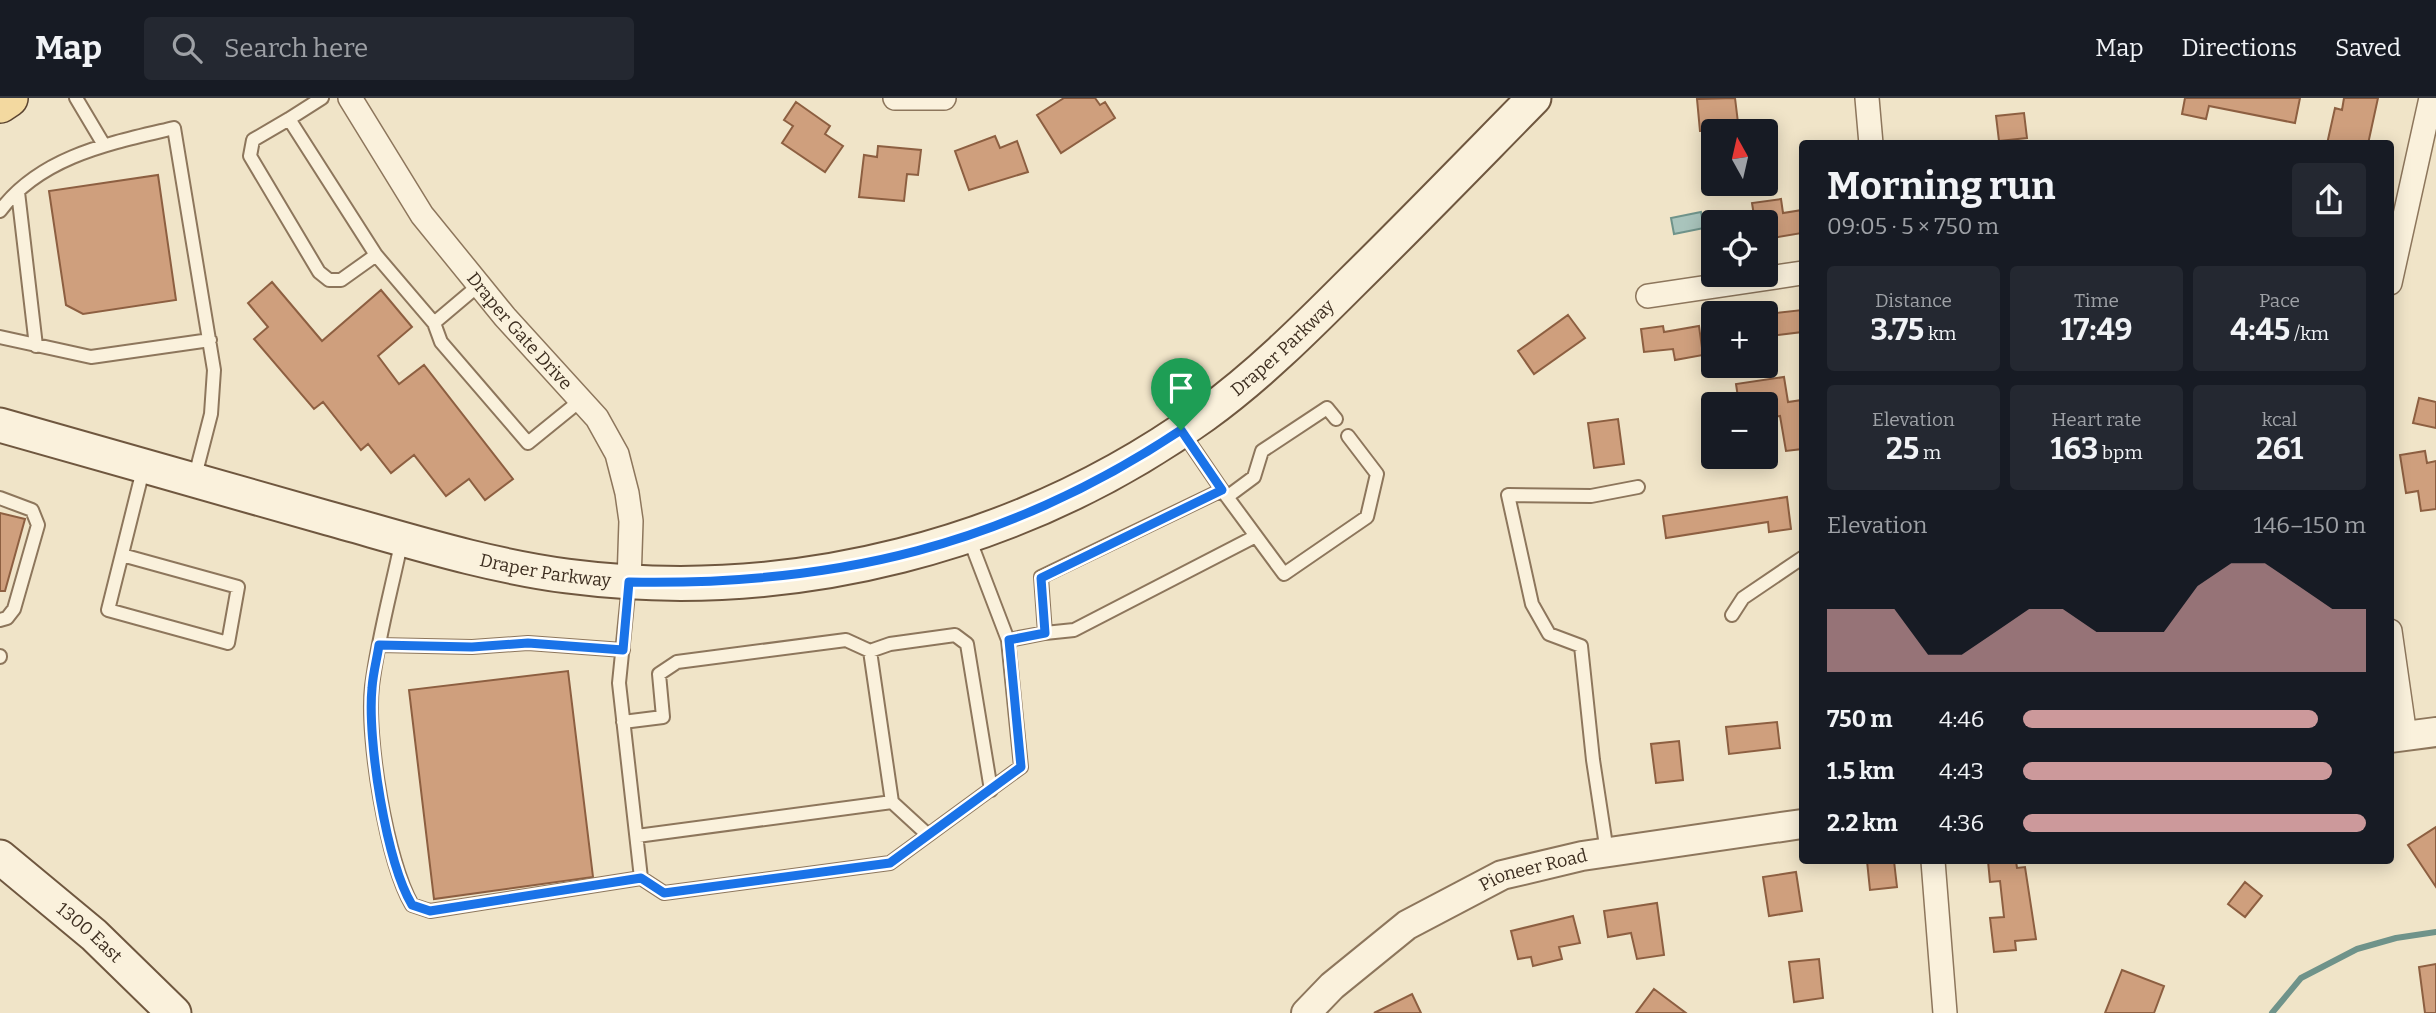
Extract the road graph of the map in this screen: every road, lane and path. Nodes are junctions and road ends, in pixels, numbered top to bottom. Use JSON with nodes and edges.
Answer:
{"nodes":[{"id":1,"x":9,"y":98,"type":"edge"},
{"id":2,"x":76,"y":98,"type":"edge"},
{"id":3,"x":322,"y":98,"type":"edge"},
{"id":4,"x":350,"y":98,"type":"edge"},
{"id":5,"x":944,"y":98,"type":"edge"},
{"id":6,"x":1534,"y":98,"type":"edge"},
{"id":7,"x":1867,"y":98,"type":"edge"},
{"id":8,"x":2431,"y":98,"type":"edge"},
{"id":9,"x":898,"y":99,"type":"edge"},
{"id":10,"x":0,"y":104,"type":"edge"},
{"id":11,"x":289,"y":119,"type":"junction"},
{"id":12,"x":1871,"y":140,"type":"edge"},
{"id":13,"x":104,"y":145,"type":"junction"},
{"id":14,"x":13,"y":196,"type":"junction"},
{"id":15,"x":0,"y":211,"type":"edge"},
{"id":16,"x":376,"y":255,"type":"junction"},
{"id":17,"x":2394,"y":265,"type":"edge"},
{"id":18,"x":1799,"y":273,"type":"edge"},
{"id":19,"x":479,"y":285,"type":"junction"},
{"id":20,"x":1647,"y":296,"type":"dead end"},
{"id":21,"x":434,"y":323,"type":"junction"},
{"id":22,"x":0,"y":337,"type":"edge"},
{"id":23,"x":210,"y":340,"type":"junction"},
{"id":24,"x":36,"y":346,"type":"junction"},
{"id":25,"x":581,"y":400,"type":"junction"},
{"id":26,"x":1336,"y":419,"type":"dead end"},
{"id":27,"x":0,"y":425,"type":"edge"},
{"id":28,"x":1181,"y":430,"type":"junction"},
{"id":29,"x":1348,"y":436,"type":"dead end"},
{"id":30,"x":144,"y":466,"type":"junction"},
{"id":31,"x":194,"y":480,"type":"junction"},
{"id":32,"x":1637,"y":487,"type":"dead end"},
{"id":33,"x":1224,"y":493,"type":"junction"},
{"id":34,"x":0,"y":498,"type":"edge"},
{"id":35,"x":1256,"y":536,"type":"junction"},
{"id":36,"x":969,"y":537,"type":"junction"},
{"id":37,"x":402,"y":539,"type":"junction"},
{"id":38,"x":121,"y":555,"type":"junction"},
{"id":39,"x":1799,"y":560,"type":"edge"},
{"id":40,"x":629,"y":582,"type":"junction"},
{"id":41,"x":1732,"y":615,"type":"dead end"},
{"id":42,"x":0,"y":620,"type":"edge"},
{"id":43,"x":1045,"y":633,"type":"junction"},
{"id":44,"x":1009,"y":640,"type":"junction"},
{"id":45,"x":379,"y":645,"type":"junction"},
{"id":46,"x":623,"y":650,"type":"junction"},
{"id":47,"x":870,"y":651,"type":"junction"},
{"id":48,"x":2394,"y":684,"type":"edge"},
{"id":49,"x":623,"y":722,"type":"junction"},
{"id":50,"x":2436,"y":732,"type":"edge"},
{"id":51,"x":2398,"y":737,"type":"edge"},
{"id":52,"x":991,"y":790,"type":"junction"},
{"id":53,"x":892,"y":802,"type":"junction"},
{"id":54,"x":1799,"y":824,"type":"edge"},
{"id":55,"x":928,"y":835,"type":"junction"},
{"id":56,"x":637,"y":836,"type":"junction"},
{"id":57,"x":1607,"y":852,"type":"junction"},
{"id":58,"x":0,"y":857,"type":"edge"},
{"id":59,"x":1933,"y":864,"type":"edge"},
{"id":60,"x":641,"y":878,"type":"junction"},
{"id":61,"x":174,"y":1013,"type":"edge"},
{"id":62,"x":1306,"y":1013,"type":"edge"},
{"id":63,"x":1945,"y":1013,"type":"edge"}],
"edges":[{"from":1,"to":10,"type":"main road"},
{"from":2,"to":13,"type":"lane"},
{"from":3,"to":11,"type":"lane"},
{"from":4,"to":19,"type":"street","name":"Draper Gate Drive"},
{"from":5,"to":9,"type":"street"},
{"from":6,"to":28,"type":"main road","name":"Draper Parkway"},
{"from":7,"to":12,"type":"street"},
{"from":8,"to":17,"type":"street"},
{"from":11,"to":16,"type":"lane"},
{"from":11,"to":16,"type":"lane"},
{"from":13,"to":14,"type":"lane"},
{"from":13,"to":23,"type":"lane"},
{"from":14,"to":15,"type":"lane"},
{"from":14,"to":24,"type":"lane"},
{"from":16,"to":21,"type":"lane"},
{"from":18,"to":20,"type":"street"},
{"from":19,"to":21,"type":"lane"},
{"from":19,"to":25,"type":"street","name":"Draper Gate Drive"},
{"from":21,"to":25,"type":"lane"},
{"from":22,"to":24,"type":"lane"},
{"from":23,"to":24,"type":"lane"},
{"from":23,"to":31,"type":"lane"},
{"from":25,"to":40,"type":"street","name":"Draper Gate Drive"},
{"from":26,"to":33,"type":"lane"},
{"from":27,"to":30,"type":"main road","name":"Draper Parkway"},
{"from":28,"to":33,"type":"lane"},
{"from":28,"to":36,"type":"main road","name":"Draper Parkway"},
{"from":29,"to":35,"type":"lane"},
{"from":30,"to":31,"type":"main road","name":"Draper Parkway"},
{"from":30,"to":38,"type":"lane"},
{"from":31,"to":37,"type":"main road","name":"Draper Parkway"},
{"from":32,"to":57,"type":"lane"},
{"from":33,"to":35,"type":"lane"},
{"from":33,"to":43,"type":"lane"},
{"from":34,"to":42,"type":"lane"},
{"from":35,"to":43,"type":"lane"},
{"from":36,"to":40,"type":"main road","name":"Draper Parkway"},
{"from":36,"to":44,"type":"lane"},
{"from":37,"to":40,"type":"main road","name":"Draper Parkway"},
{"from":37,"to":45,"type":"lane"},
{"from":38,"to":38,"type":"lane"},
{"from":39,"to":41,"type":"lane"},
{"from":40,"to":46,"type":"lane"},
{"from":43,"to":44,"type":"lane"},
{"from":44,"to":52,"type":"lane"},
{"from":45,"to":46,"type":"lane"},
{"from":45,"to":60,"type":"lane"},
{"from":46,"to":49,"type":"lane"},
{"from":47,"to":49,"type":"lane"},
{"from":47,"to":52,"type":"lane"},
{"from":47,"to":53,"type":"lane"},
{"from":48,"to":51,"type":"street"},
{"from":49,"to":56,"type":"lane"},
{"from":50,"to":51,"type":"street"},
{"from":52,"to":55,"type":"lane"},
{"from":53,"to":55,"type":"lane"},
{"from":53,"to":56,"type":"lane"},
{"from":54,"to":57,"type":"street","name":"Pioneer Road"},
{"from":55,"to":60,"type":"lane"},
{"from":56,"to":60,"type":"lane"},
{"from":57,"to":62,"type":"street","name":"Pioneer Road"},
{"from":58,"to":61,"type":"main road","name":"1300 East"},
{"from":59,"to":63,"type":"street"}]}
